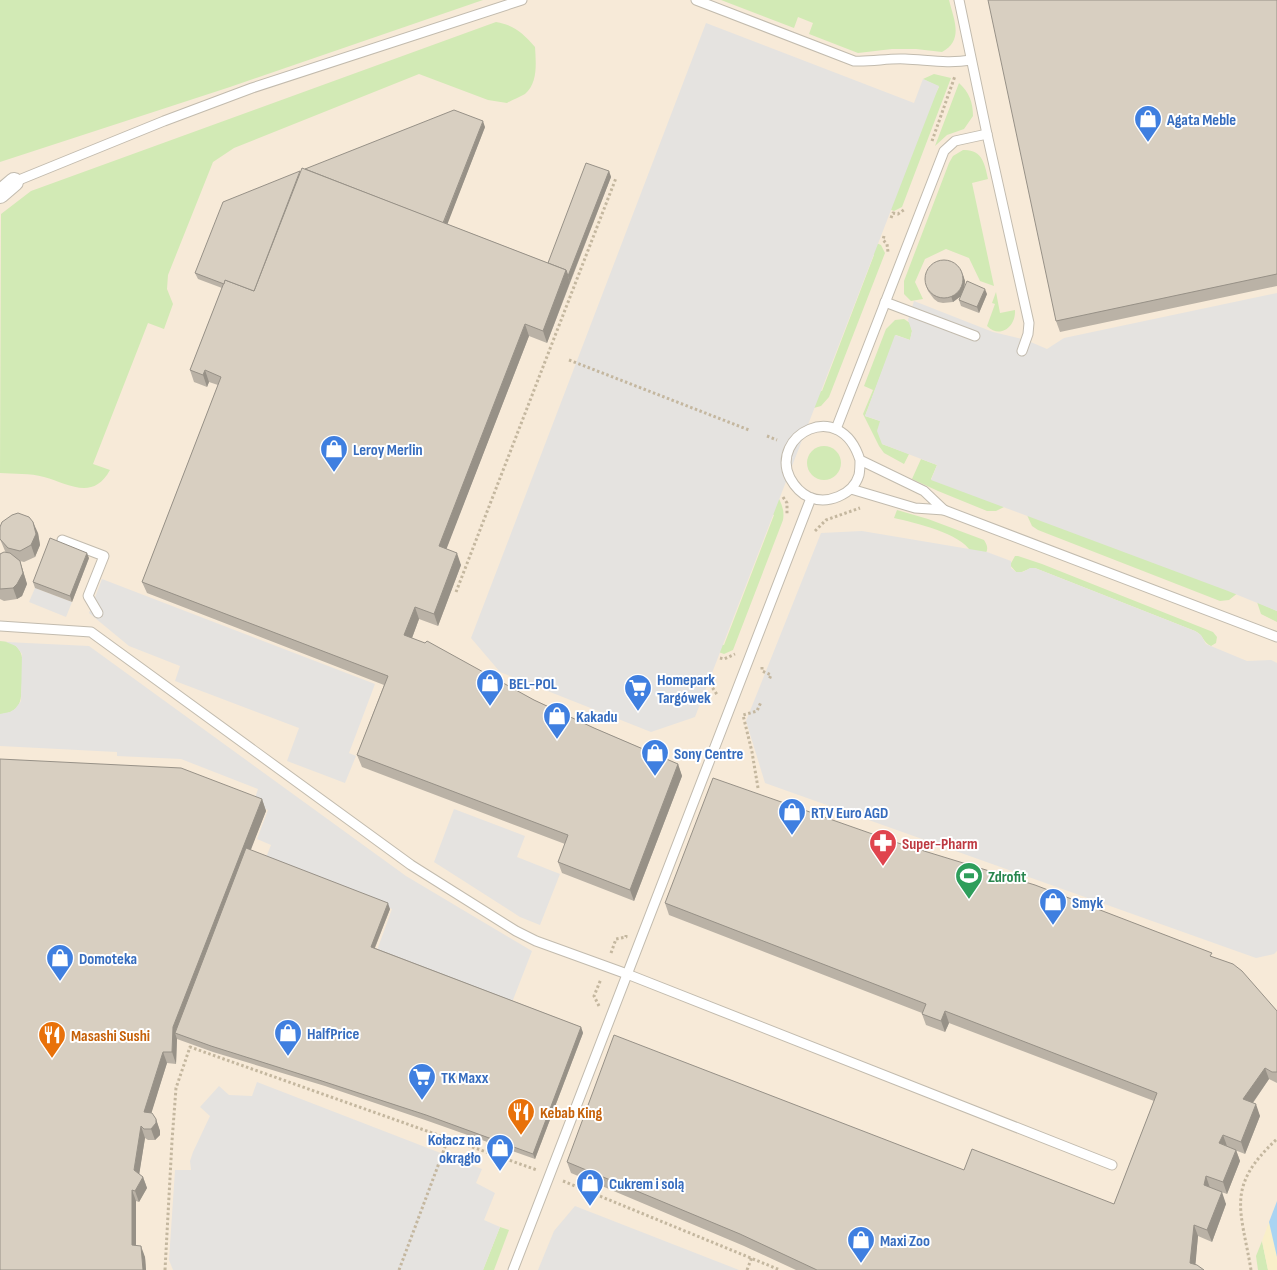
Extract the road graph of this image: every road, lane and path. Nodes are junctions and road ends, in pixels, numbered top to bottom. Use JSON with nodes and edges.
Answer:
{"nodes":[{"id":1,"x":522,"y":0,"type":"edge"},
{"id":2,"x":696,"y":0,"type":"edge"},
{"id":3,"x":959,"y":0,"type":"edge"},
{"id":4,"x":972,"y":60,"type":"junction"},
{"id":5,"x":987,"y":134,"type":"junction"},
{"id":6,"x":616,"y":178,"type":"dead end"},
{"id":7,"x":14,"y":182,"type":"joint"},
{"id":8,"x":0,"y":194,"type":"edge"},
{"id":9,"x":885,"y":302,"type":"junction"},
{"id":10,"x":975,"y":336,"type":"dead end"},
{"id":11,"x":1022,"y":351,"type":"dead end"},
{"id":12,"x":569,"y":360,"type":"dead end"},
{"id":13,"x":836,"y":428,"type":"junction"},
{"id":14,"x":749,"y":430,"type":"dead end"},
{"id":15,"x":782,"y":433,"type":"dead end"},
{"id":16,"x":767,"y":436,"type":"dead end"},
{"id":17,"x":776,"y":440,"type":"junction"},
{"id":18,"x":774,"y":448,"type":"dead end"},
{"id":19,"x":860,"y":460,"type":"junction"},
{"id":20,"x":851,"y":489,"type":"junction"},
{"id":21,"x":779,"y":491,"type":"dead end"},
{"id":22,"x":811,"y":498,"type":"junction"},
{"id":23,"x":863,"y":507,"type":"dead end"},
{"id":24,"x":944,"y":510,"type":"junction"},
{"id":25,"x":788,"y":521,"type":"dead end"},
{"id":26,"x":809,"y":529,"type":"dead end"},
{"id":27,"x":62,"y":540,"type":"dead end"},
{"id":28,"x":456,"y":592,"type":"dead end"},
{"id":29,"x":98,"y":613,"type":"dead end"},
{"id":30,"x":0,"y":626,"type":"edge"},
{"id":31,"x":1277,"y":637,"type":"edge"},
{"id":32,"x":736,"y":654,"type":"dead end"},
{"id":33,"x":720,"y":658,"type":"dead end"},
{"id":34,"x":761,"y":702,"type":"dead end"},
{"id":35,"x":758,"y":788,"type":"dead end"},
{"id":36,"x":627,"y":974,"type":"junction"},
{"id":37,"x":448,"y":1139,"type":"junction"},
{"id":38,"x":1277,"y":1139,"type":"edge"},
{"id":39,"x":1112,"y":1164,"type":"dead end"},
{"id":40,"x":549,"y":1175,"type":"junction"},
{"id":41,"x":752,"y":1257,"type":"junction"},
{"id":42,"x":165,"y":1270,"type":"edge"},
{"id":43,"x":399,"y":1270,"type":"edge"},
{"id":44,"x":513,"y":1270,"type":"edge"},
{"id":45,"x":747,"y":1270,"type":"edge"},
{"id":46,"x":780,"y":1270,"type":"edge"},
{"id":47,"x":1251,"y":1270,"type":"edge"}],
"edges":[{"from":1,"to":7,"type":"lane"},
{"from":2,"to":4,"type":"lane"},
{"from":3,"to":4,"type":"lane"},
{"from":4,"to":5,"type":"lane"},
{"from":5,"to":9,"type":"lane"},
{"from":5,"to":11,"type":"lane"},
{"from":6,"to":28,"type":"path"},
{"from":7,"to":8,"type":"street"},
{"from":9,"to":10,"type":"lane"},
{"from":9,"to":13,"type":"lane"},
{"from":12,"to":14,"type":"path"},
{"from":13,"to":19,"type":"lane"},
{"from":13,"to":22,"type":"lane"},
{"from":15,"to":17,"type":"path"},
{"from":16,"to":17,"type":"path"},
{"from":17,"to":18,"type":"path"},
{"from":19,"to":20,"type":"lane"},
{"from":19,"to":24,"type":"lane"},
{"from":20,"to":22,"type":"lane"},
{"from":20,"to":24,"type":"lane"},
{"from":21,"to":25,"type":"path"},
{"from":22,"to":36,"type":"lane"},
{"from":23,"to":26,"type":"path"},
{"from":24,"to":31,"type":"lane"},
{"from":27,"to":29,"type":"lane"},
{"from":30,"to":36,"type":"lane"},
{"from":32,"to":33,"type":"path"},
{"from":34,"to":35,"type":"path"},
{"from":36,"to":39,"type":"lane"},
{"from":36,"to":40,"type":"lane"},
{"from":37,"to":40,"type":"path"},
{"from":37,"to":42,"type":"path"},
{"from":37,"to":43,"type":"path"},
{"from":38,"to":47,"type":"path"},
{"from":40,"to":41,"type":"path"},
{"from":40,"to":44,"type":"lane"},
{"from":41,"to":45,"type":"path"},
{"from":41,"to":46,"type":"path"}]}
